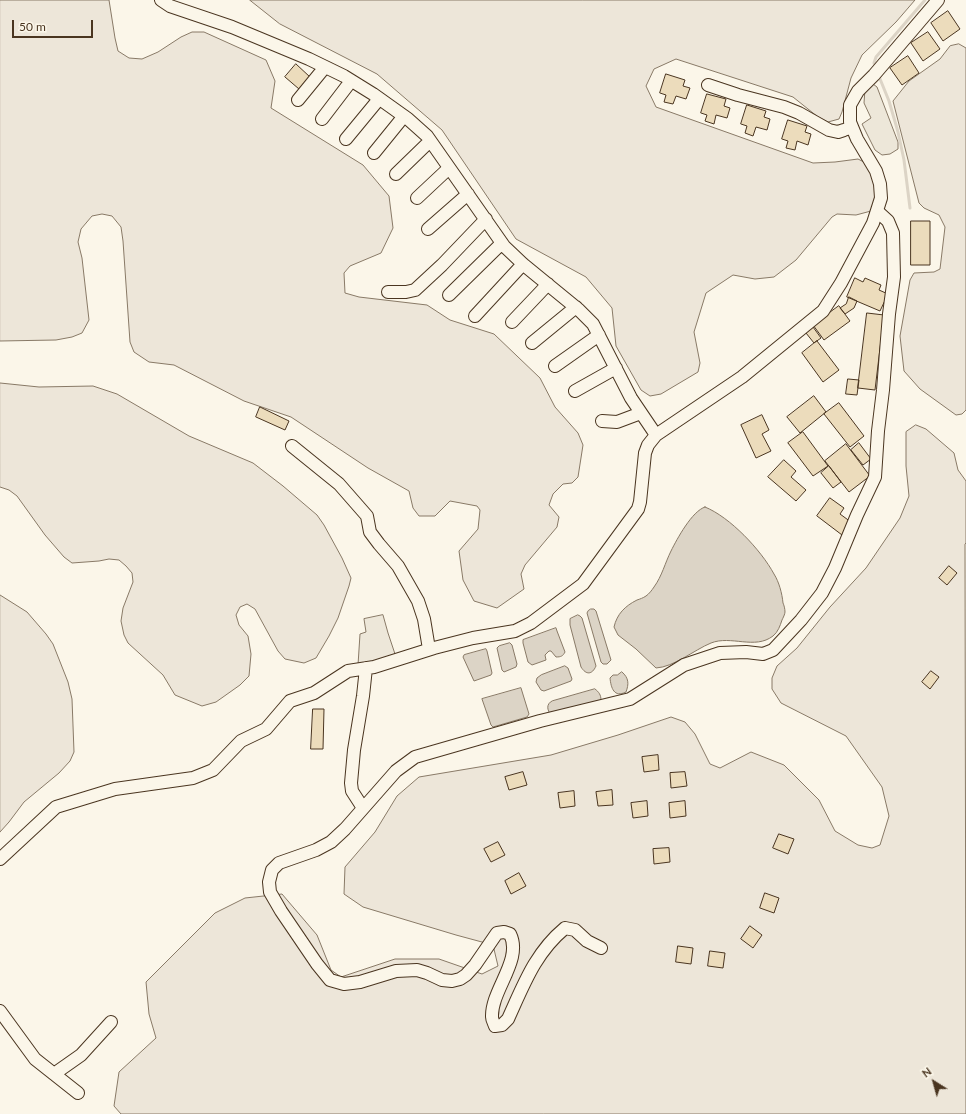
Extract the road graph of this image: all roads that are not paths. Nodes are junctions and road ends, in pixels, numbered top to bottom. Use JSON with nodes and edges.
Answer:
{"nodes":[{"id":1,"x":161,"y":0,"type":"edge"},
{"id":2,"x":938,"y":0,"type":"edge"},
{"id":3,"x":325,"y":67,"type":"junction"},
{"id":4,"x":351,"y":81,"type":"junction"},
{"id":5,"x":708,"y":85,"type":"dead end"},
{"id":6,"x":379,"y":99,"type":"junction"},
{"id":7,"x":298,"y":100,"type":"dead end"},
{"id":8,"x":404,"y":116,"type":"junction"},
{"id":9,"x":322,"y":119,"type":"dead end"},
{"id":10,"x":852,"y":126,"type":"junction"},
{"id":11,"x":346,"y":139,"type":"dead end"},
{"id":12,"x":430,"y":141,"type":"junction"},
{"id":13,"x":374,"y":153,"type":"dead end"},
{"id":14,"x":450,"y":168,"type":"junction"},
{"id":15,"x":396,"y":174,"type":"dead end"},
{"id":16,"x":468,"y":194,"type":"junction"},
{"id":17,"x":417,"y":198,"type":"dead end"},
{"id":18,"x":877,"y":211,"type":"junction"},
{"id":19,"x":486,"y":220,"type":"junction"},
{"id":20,"x":428,"y":229,"type":"dead end"},
{"id":21,"x":502,"y":243,"type":"junction"},
{"id":22,"x":523,"y":264,"type":"junction"},
{"id":23,"x":548,"y":284,"type":"junction"},
{"id":24,"x":388,"y":292,"type":"dead end"},
{"id":25,"x":448,"y":295,"type":"dead end"},
{"id":26,"x":576,"y":307,"type":"junction"},
{"id":27,"x":475,"y":316,"type":"dead end"},
{"id":28,"x":512,"y":322,"type":"dead end"},
{"id":29,"x":599,"y":335,"type":"junction"},
{"id":30,"x":532,"y":343,"type":"dead end"},
{"id":31,"x":555,"y":366,"type":"dead end"},
{"id":32,"x":616,"y":368,"type":"junction"},
{"id":33,"x":575,"y":391,"type":"dead end"},
{"id":34,"x":641,"y":413,"type":"junction"},
{"id":35,"x":602,"y":421,"type":"dead end"},
{"id":36,"x":656,"y":435,"type":"junction"},
{"id":37,"x":292,"y":446,"type":"dead end"},
{"id":38,"x":429,"y":649,"type":"junction"},
{"id":39,"x":366,"y":668,"type":"junction"},
{"id":40,"x":363,"y":808,"type":"junction"},
{"id":41,"x":0,"y":860,"type":"edge"},
{"id":42,"x":601,"y":948,"type":"dead end"},
{"id":43,"x":0,"y":1011,"type":"edge"},
{"id":44,"x":112,"y":1022,"type":"dead end"},
{"id":45,"x":54,"y":1074,"type":"junction"},
{"id":46,"x":78,"y":1093,"type":"dead end"}],
"edges":[{"from":1,"to":3,"type":"street"},
{"from":2,"to":10,"type":"street"},
{"from":3,"to":4,"type":"street"},
{"from":3,"to":7,"type":"street"},
{"from":4,"to":6,"type":"street"},
{"from":4,"to":9,"type":"street"},
{"from":5,"to":10,"type":"street"},
{"from":6,"to":8,"type":"street"},
{"from":6,"to":11,"type":"street"},
{"from":8,"to":12,"type":"street"},
{"from":8,"to":13,"type":"street"},
{"from":10,"to":18,"type":"street"},
{"from":12,"to":14,"type":"street"},
{"from":12,"to":15,"type":"street"},
{"from":14,"to":16,"type":"street"},
{"from":14,"to":17,"type":"street"},
{"from":16,"to":19,"type":"street"},
{"from":16,"to":20,"type":"street"},
{"from":18,"to":36,"type":"street"},
{"from":18,"to":40,"type":"street"},
{"from":19,"to":21,"type":"street"},
{"from":19,"to":24,"type":"street"},
{"from":21,"to":22,"type":"street"},
{"from":21,"to":25,"type":"street"},
{"from":22,"to":23,"type":"street"},
{"from":22,"to":27,"type":"street"},
{"from":23,"to":26,"type":"street"},
{"from":23,"to":28,"type":"street"},
{"from":26,"to":29,"type":"street"},
{"from":26,"to":30,"type":"street"},
{"from":29,"to":31,"type":"street"},
{"from":29,"to":32,"type":"street"},
{"from":32,"to":33,"type":"street"},
{"from":32,"to":34,"type":"street"},
{"from":34,"to":35,"type":"street"},
{"from":34,"to":36,"type":"street"},
{"from":36,"to":38,"type":"street"},
{"from":37,"to":38,"type":"street"},
{"from":38,"to":39,"type":"street"},
{"from":39,"to":40,"type":"street"},
{"from":39,"to":41,"type":"street"},
{"from":40,"to":42,"type":"street"},
{"from":43,"to":45,"type":"street"},
{"from":44,"to":45,"type":"street"},
{"from":45,"to":46,"type":"street"}]}
